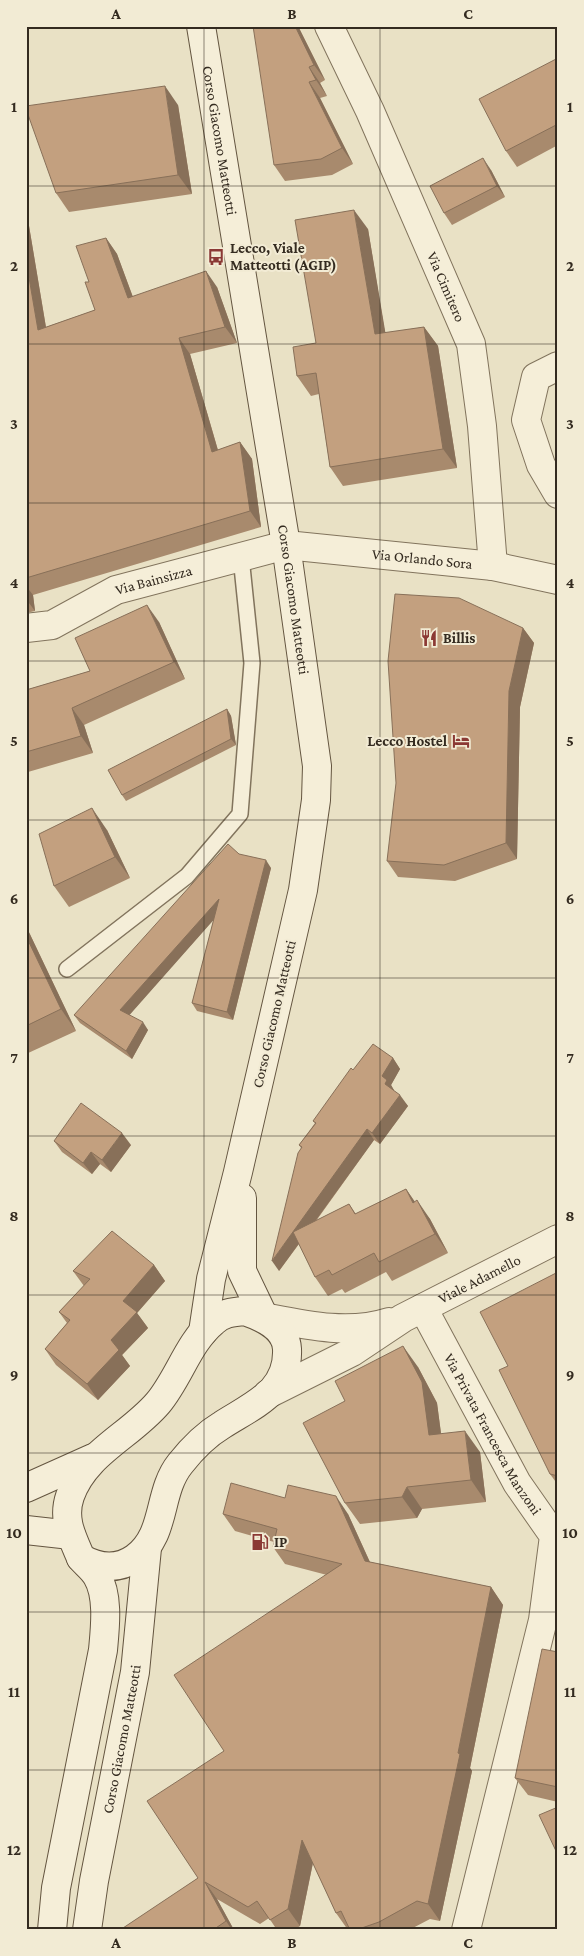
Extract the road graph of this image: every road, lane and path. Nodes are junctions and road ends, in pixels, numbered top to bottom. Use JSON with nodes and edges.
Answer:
{"nodes":[{"id":1,"x":202,"y":26,"type":"edge"},
{"id":2,"x":328,"y":26,"type":"edge"},
{"id":3,"x":558,"y":366,"type":"edge"},
{"id":4,"x":558,"y":494,"type":"edge"},
{"id":5,"x":286,"y":545,"type":"junction"},
{"id":6,"x":241,"y":557,"type":"junction"},
{"id":7,"x":492,"y":566,"type":"junction"},
{"id":8,"x":558,"y":580,"type":"edge"},
{"id":9,"x":26,"y":628,"type":"edge"},
{"id":10,"x":67,"y":969,"type":"dead end"},
{"id":11,"x":238,"y":1172,"type":"junction"},
{"id":12,"x":558,"y":1239,"type":"edge"},
{"id":13,"x":413,"y":1313,"type":"junction"},
{"id":14,"x":264,"y":1317,"type":"junction"},
{"id":15,"x":202,"y":1332,"type":"junction"},
{"id":16,"x":268,"y":1394,"type":"junction"},
{"id":17,"x":94,"y":1458,"type":"junction"},
{"id":18,"x":26,"y":1488,"type":"edge"},
{"id":19,"x":26,"y":1530,"type":"edge"},
{"id":20,"x":76,"y":1546,"type":"junction"},
{"id":21,"x":147,"y":1548,"type":"junction"},
{"id":22,"x":550,"y":1627,"type":"edge"},
{"id":23,"x":52,"y":1930,"type":"edge"},
{"id":24,"x":87,"y":1930,"type":"edge"},
{"id":25,"x":466,"y":1930,"type":"edge"}],
"edges":[{"from":1,"to":5,"type":"street","name":"Corso Giacomo Matteotti"},
{"from":2,"to":7,"type":"street","name":"Via Cimitero"},
{"from":3,"to":4,"type":"street"},
{"from":5,"to":6,"type":"street","name":"Via Bainsizza"},
{"from":5,"to":7,"type":"street","name":"Via Orlando Sora"},
{"from":5,"to":11,"type":"street","name":"Corso Giacomo Matteotti"},
{"from":6,"to":9,"type":"street","name":"Via Bainsizza"},
{"from":6,"to":10,"type":"lane"},
{"from":7,"to":8,"type":"street","name":"Via Orlando Sora"},
{"from":11,"to":14,"type":"street","name":"Corso Giacomo Matteotti"},
{"from":11,"to":15,"type":"street","name":"Corso Giacomo Matteotti"},
{"from":12,"to":13,"type":"street","name":"Viale Adamello"},
{"from":13,"to":14,"type":"street","name":"Viale Adamello"},
{"from":13,"to":16,"type":"street","name":"Viale Adamello"},
{"from":13,"to":22,"type":"street","name":"Via Privata Francesca Manzoni"},
{"from":14,"to":15,"type":"street","name":"Viale Adamello"},
{"from":14,"to":16,"type":"street","name":"Corso Giacomo Matteotti"},
{"from":15,"to":17,"type":"street"},
{"from":16,"to":21,"type":"street"},
{"from":17,"to":18,"type":"street"},
{"from":17,"to":20,"type":"street"},
{"from":19,"to":20,"type":"street"},
{"from":20,"to":21,"type":"street"},
{"from":20,"to":23,"type":"street"},
{"from":21,"to":24,"type":"street","name":"Corso Giacomo Matteotti"},
{"from":22,"to":25,"type":"street","name":"Via Privata Francesca Manzoni"}]}
